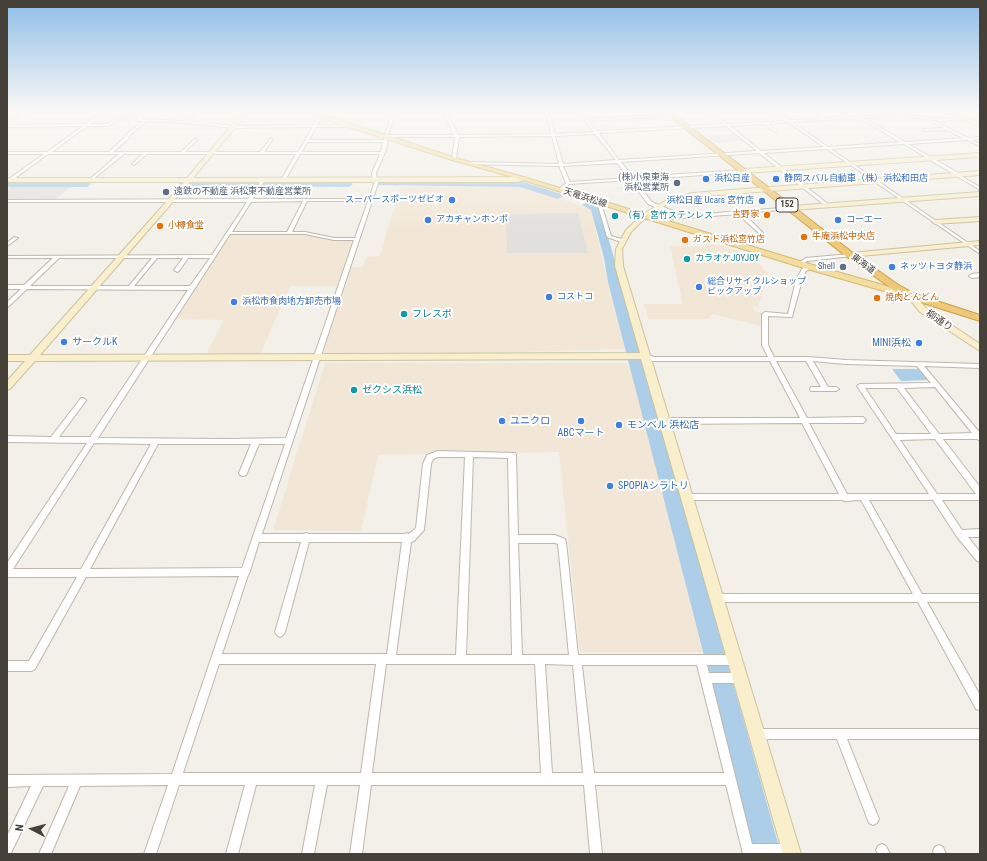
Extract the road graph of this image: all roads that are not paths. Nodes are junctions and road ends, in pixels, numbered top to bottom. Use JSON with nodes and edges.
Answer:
{"nodes":[{"id":1,"x":50,"y":151,"type":"edge"},
{"id":2,"x":428,"y":151,"type":"edge"},
{"id":3,"x":455,"y":151,"type":"edge"},
{"id":4,"x":557,"y":151,"type":"edge"},
{"id":5,"x":611,"y":151,"type":"edge"},
{"id":6,"x":716,"y":151,"type":"edge"},
{"id":7,"x":775,"y":151,"type":"edge"},
{"id":8,"x":832,"y":151,"type":"edge"},
{"id":9,"x":918,"y":151,"type":"edge"},
{"id":10,"x":761,"y":152,"type":"junction"},
{"id":11,"x":7,"y":153,"type":"edge"},
{"id":12,"x":48,"y":153,"type":"junction"},
{"id":13,"x":110,"y":153,"type":"joint"},
{"id":14,"x":123,"y":153,"type":"junction"},
{"id":15,"x":146,"y":153,"type":"junction"},
{"id":16,"x":182,"y":153,"type":"joint"},
{"id":17,"x":211,"y":153,"type":"junction"},
{"id":18,"x":261,"y":153,"type":"joint"},
{"id":19,"x":300,"y":153,"type":"junction"},
{"id":20,"x":383,"y":153,"type":"joint"},
{"id":21,"x":721,"y":155,"type":"junction"},
{"id":22,"x":980,"y":155,"type":"edge"},
{"id":23,"x":454,"y":159,"type":"junction"},
{"id":24,"x":931,"y":159,"type":"junction"},
{"id":25,"x":618,"y":161,"type":"junction"},
{"id":26,"x":469,"y":163,"type":"junction"},
{"id":27,"x":134,"y":164,"type":"dead end"},
{"id":28,"x":850,"y":164,"type":"junction"},
{"id":29,"x":561,"y":165,"type":"junction"},
{"id":30,"x":781,"y":169,"type":"junction"},
{"id":31,"x":744,"y":171,"type":"junction"},
{"id":32,"x":980,"y":173,"type":"edge"},
{"id":33,"x":958,"y":175,"type":"junction"},
{"id":34,"x":525,"y":178,"type":"junction"},
{"id":35,"x":632,"y":179,"type":"junction"},
{"id":36,"x":91,"y":180,"type":"junction"},
{"id":37,"x":283,"y":180,"type":"junction"},
{"id":38,"x":875,"y":181,"type":"junction"},
{"id":39,"x":376,"y":182,"type":"junction"},
{"id":40,"x":10,"y":183,"type":"edge"},
{"id":41,"x":186,"y":183,"type":"junction"},
{"id":42,"x":262,"y":183,"type":"junction"},
{"id":43,"x":568,"y":183,"type":"junction"},
{"id":44,"x":802,"y":186,"type":"junction"},
{"id":45,"x":766,"y":189,"type":"junction"},
{"id":46,"x":980,"y":189,"type":"edge"},
{"id":47,"x":560,"y":190,"type":"junction"},
{"id":48,"x":980,"y":194,"type":"edge"},
{"id":49,"x":370,"y":200,"type":"junction"},
{"id":50,"x":903,"y":200,"type":"junction"},
{"id":51,"x":7,"y":201,"type":"edge"},
{"id":52,"x":171,"y":201,"type":"junction"},
{"id":53,"x":250,"y":201,"type":"junction"},
{"id":54,"x":305,"y":201,"type":"junction"},
{"id":55,"x":599,"y":203,"type":"junction"},
{"id":56,"x":827,"y":206,"type":"junction"},
{"id":57,"x":657,"y":207,"type":"junction"},
{"id":58,"x":792,"y":208,"type":"junction"},
{"id":59,"x":740,"y":213,"type":"junction"},
{"id":60,"x":644,"y":216,"type":"junction"},
{"id":61,"x":676,"y":217,"type":"junction"},
{"id":62,"x":980,"y":219,"type":"edge"},
{"id":63,"x":664,"y":222,"type":"junction"},
{"id":64,"x":935,"y":222,"type":"junction"},
{"id":65,"x":228,"y":233,"type":"junction"},
{"id":66,"x":289,"y":233,"type":"junction"},
{"id":67,"x":761,"y":234,"type":"dead end"},
{"id":68,"x":16,"y":238,"type":"dead end"},
{"id":69,"x":357,"y":239,"type":"junction"},
{"id":70,"x":623,"y":241,"type":"junction"},
{"id":71,"x":980,"y":243,"type":"edge"},
{"id":72,"x":967,"y":244,"type":"junction"},
{"id":73,"x":7,"y":245,"type":"edge"},
{"id":74,"x":980,"y":253,"type":"edge"},
{"id":75,"x":850,"y":255,"type":"junction"},
{"id":76,"x":122,"y":256,"type":"junction"},
{"id":77,"x":156,"y":256,"type":"junction"},
{"id":78,"x":187,"y":256,"type":"junction"},
{"id":79,"x":213,"y":256,"type":"junction"},
{"id":80,"x":7,"y":257,"type":"edge"},
{"id":81,"x":57,"y":257,"type":"junction"},
{"id":82,"x":800,"y":264,"type":"junction"},
{"id":83,"x":811,"y":267,"type":"junction"},
{"id":84,"x":177,"y":270,"type":"dead end"},
{"id":85,"x":980,"y":275,"type":"edge"},
{"id":86,"x":972,"y":276,"type":"dead end"},
{"id":87,"x":7,"y":287,"type":"edge"},
{"id":88,"x":25,"y":288,"type":"junction"},
{"id":89,"x":95,"y":288,"type":"junction"},
{"id":90,"x":130,"y":288,"type":"junction"},
{"id":91,"x":192,"y":288,"type":"junction"},
{"id":92,"x":911,"y":296,"type":"junction"},
{"id":93,"x":7,"y":305,"type":"edge"},
{"id":94,"x":980,"y":318,"type":"edge"},
{"id":95,"x":980,"y":342,"type":"edge"},
{"id":96,"x":980,"y":348,"type":"edge"},
{"id":97,"x":642,"y":356,"type":"junction"},
{"id":98,"x":7,"y":358,"type":"edge"},
{"id":99,"x":33,"y":358,"type":"junction"},
{"id":100,"x":317,"y":358,"type":"junction"},
{"id":101,"x":146,"y":359,"type":"junction"},
{"id":102,"x":771,"y":359,"type":"junction"},
{"id":103,"x":808,"y":359,"type":"junction"},
{"id":104,"x":919,"y":364,"type":"junction"},
{"id":105,"x":980,"y":366,"type":"edge"},
{"id":106,"x":898,"y":385,"type":"junction"},
{"id":107,"x":936,"y":385,"type":"junction"},
{"id":108,"x":7,"y":387,"type":"edge"},
{"id":109,"x":813,"y":389,"type":"dead end"},
{"id":110,"x":826,"y":389,"type":"junction"},
{"id":111,"x":836,"y":389,"type":"dead end"},
{"id":112,"x":83,"y":400,"type":"dead end"},
{"id":113,"x":803,"y":420,"type":"junction"},
{"id":114,"x":863,"y":420,"type":"dead end"},
{"id":115,"x":664,"y":421,"type":"junction"},
{"id":116,"x":937,"y":436,"type":"junction"},
{"id":117,"x":895,"y":437,"type":"junction"},
{"id":118,"x":979,"y":437,"type":"edge"},
{"id":119,"x":7,"y":439,"type":"edge"},
{"id":120,"x":53,"y":440,"type":"junction"},
{"id":121,"x":91,"y":440,"type":"junction"},
{"id":122,"x":156,"y":441,"type":"junction"},
{"id":123,"x":290,"y":441,"type":"junction"},
{"id":124,"x":256,"y":442,"type":"junction"},
{"id":125,"x":469,"y":455,"type":"junction"},
{"id":126,"x":243,"y":473,"type":"dead end"},
{"id":127,"x":980,"y":493,"type":"edge"},
{"id":128,"x":686,"y":497,"type":"junction"},
{"id":129,"x":845,"y":498,"type":"junction"},
{"id":130,"x":864,"y":498,"type":"junction"},
{"id":131,"x":936,"y":498,"type":"junction"},
{"id":132,"x":980,"y":498,"type":"edge"},
{"id":133,"x":980,"y":533,"type":"edge"},
{"id":134,"x":960,"y":534,"type":"junction"},
{"id":135,"x":406,"y":537,"type":"junction"},
{"id":136,"x":258,"y":538,"type":"junction"},
{"id":137,"x":306,"y":538,"type":"junction"},
{"id":138,"x":514,"y":539,"type":"junction"},
{"id":139,"x":980,"y":558,"type":"edge"},
{"id":140,"x":7,"y":570,"type":"edge"},
{"id":141,"x":246,"y":572,"type":"junction"},
{"id":142,"x":7,"y":573,"type":"edge"},
{"id":143,"x":83,"y":573,"type":"junction"},
{"id":144,"x":716,"y":598,"type":"junction"},
{"id":145,"x":920,"y":598,"type":"junction"},
{"id":146,"x":980,"y":598,"type":"edge"},
{"id":147,"x":280,"y":632,"type":"dead end"},
{"id":148,"x":216,"y":659,"type":"junction"},
{"id":149,"x":387,"y":659,"type":"junction"},
{"id":150,"x":461,"y":659,"type":"junction"},
{"id":151,"x":517,"y":659,"type":"junction"},
{"id":152,"x":575,"y":659,"type":"junction"},
{"id":153,"x":540,"y":660,"type":"junction"},
{"id":154,"x":704,"y":660,"type":"junction"},
{"id":155,"x":730,"y":660,"type":"junction"},
{"id":156,"x":7,"y":666,"type":"edge"},
{"id":157,"x":708,"y":678,"type":"junction"},
{"id":158,"x":734,"y":678,"type":"junction"},
{"id":159,"x":980,"y":705,"type":"edge"},
{"id":160,"x":757,"y":734,"type":"junction"},
{"id":161,"x":840,"y":734,"type":"junction"},
{"id":162,"x":980,"y":734,"type":"edge"},
{"id":163,"x":175,"y":778,"type":"junction"},
{"id":164,"x":252,"y":779,"type":"junction"},
{"id":165,"x":322,"y":779,"type":"junction"},
{"id":166,"x":366,"y":779,"type":"junction"},
{"id":167,"x":547,"y":779,"type":"junction"},
{"id":168,"x":589,"y":779,"type":"junction"},
{"id":169,"x":731,"y":779,"type":"junction"},
{"id":170,"x":40,"y":780,"type":"junction"},
{"id":171,"x":77,"y":780,"type":"junction"},
{"id":172,"x":7,"y":781,"type":"edge"},
{"id":173,"x":873,"y":819,"type":"dead end"},
{"id":174,"x":7,"y":849,"type":"edge"},
{"id":175,"x":751,"y":851,"type":"edge"},
{"id":176,"x":791,"y":852,"type":"edge"},
{"id":177,"x":45,"y":854,"type":"edge"},
{"id":178,"x":150,"y":854,"type":"edge"},
{"id":179,"x":232,"y":854,"type":"edge"},
{"id":180,"x":308,"y":854,"type":"edge"},
{"id":181,"x":356,"y":854,"type":"edge"},
{"id":182,"x":596,"y":854,"type":"edge"}],
"edges":[{"from":1,"to":12,"type":"street"},
{"from":2,"to":23,"type":"main road","name":"天竜浜松線"},
{"from":3,"to":23,"type":"street"},
{"from":4,"to":29,"type":"street"},
{"from":5,"to":25,"type":"street"},
{"from":6,"to":21,"type":"highway","name":"東海道","number":"152"},
{"from":7,"to":10,"type":"street"},
{"from":8,"to":28,"type":"street"},
{"from":9,"to":24,"type":"street"},
{"from":10,"to":21,"type":"street"},
{"from":10,"to":30,"type":"street"},
{"from":11,"to":12,"type":"street"},
{"from":12,"to":13,"type":"street"},
{"from":12,"to":40,"type":"street"},
{"from":13,"to":14,"type":"street"},
{"from":14,"to":15,"type":"street"},
{"from":14,"to":36,"type":"street"},
{"from":15,"to":16,"type":"street"},
{"from":15,"to":27,"type":"street"},
{"from":16,"to":17,"type":"street"},
{"from":17,"to":18,"type":"street"},
{"from":17,"to":41,"type":"street"},
{"from":18,"to":19,"type":"street"},
{"from":19,"to":20,"type":"street"},
{"from":19,"to":37,"type":"street"},
{"from":20,"to":39,"type":"street"},
{"from":21,"to":25,"type":"street"},
{"from":21,"to":31,"type":"highway","name":"東海道","number":"152"},
{"from":22,"to":24,"type":"street"},
{"from":23,"to":26,"type":"main road","name":"天竜浜松線"},
{"from":24,"to":28,"type":"street"},
{"from":24,"to":33,"type":"street"},
{"from":25,"to":29,"type":"street"},
{"from":25,"to":35,"type":"street"},
{"from":26,"to":29,"type":"street"},
{"from":26,"to":34,"type":"main road","name":"天竜浜松線"},
{"from":28,"to":30,"type":"street"},
{"from":28,"to":38,"type":"street"},
{"from":29,"to":43,"type":"street"},
{"from":30,"to":31,"type":"street"},
{"from":30,"to":44,"type":"street"},
{"from":31,"to":35,"type":"street"},
{"from":31,"to":45,"type":"highway","name":"東海道","number":"152"},
{"from":32,"to":33,"type":"street"},
{"from":33,"to":38,"type":"street"},
{"from":33,"to":46,"type":"street"},
{"from":34,"to":39,"type":"street"},
{"from":34,"to":47,"type":"main road","name":"天竜浜松線"},
{"from":35,"to":43,"type":"street"},
{"from":35,"to":57,"type":"street"},
{"from":36,"to":40,"type":"street"},
{"from":36,"to":41,"type":"street"},
{"from":37,"to":39,"type":"street"},
{"from":37,"to":42,"type":"street"},
{"from":38,"to":44,"type":"street"},
{"from":38,"to":50,"type":"street"},
{"from":39,"to":49,"type":"street"},
{"from":41,"to":42,"type":"street"},
{"from":41,"to":52,"type":"street"},
{"from":42,"to":53,"type":"street"},
{"from":43,"to":47,"type":"street"},
{"from":44,"to":45,"type":"street"},
{"from":44,"to":56,"type":"street"},
{"from":45,"to":57,"type":"street"},
{"from":45,"to":58,"type":"highway","name":"東海道","number":"152"},
{"from":47,"to":55,"type":"main road","name":"天竜浜松線"},
{"from":48,"to":50,"type":"street"},
{"from":49,"to":54,"type":"street"},
{"from":49,"to":69,"type":"street"},
{"from":50,"to":56,"type":"street"},
{"from":50,"to":64,"type":"street"},
{"from":51,"to":52,"type":"street"},
{"from":52,"to":53,"type":"street"},
{"from":52,"to":76,"type":"street"},
{"from":53,"to":54,"type":"street"},
{"from":53,"to":65,"type":"street"},
{"from":54,"to":66,"type":"street"},
{"from":55,"to":60,"type":"main road","name":"天竜浜松線"},
{"from":55,"to":70,"type":"street"},
{"from":56,"to":58,"type":"street"},
{"from":57,"to":60,"type":"street"},
{"from":57,"to":61,"type":"street"},
{"from":58,"to":59,"type":"street"},
{"from":58,"to":75,"type":"highway","name":"東海道","number":"152"},
{"from":59,"to":61,"type":"street"},
{"from":59,"to":67,"type":"street"},
{"from":60,"to":63,"type":"main road","name":"天竜浜松線"},
{"from":60,"to":70,"type":"street"},
{"from":61,"to":63,"type":"street"},
{"from":62,"to":64,"type":"street"},
{"from":63,"to":82,"type":"main road","name":"天竜浜松線"},
{"from":64,"to":72,"type":"street"},
{"from":65,"to":66,"type":"street"},
{"from":65,"to":79,"type":"street"},
{"from":66,"to":69,"type":"street"},
{"from":68,"to":73,"type":"street"},
{"from":69,"to":100,"type":"street"},
{"from":70,"to":97,"type":"street"},
{"from":71,"to":72,"type":"street"},
{"from":72,"to":74,"type":"street"},
{"from":72,"to":75,"type":"street"},
{"from":75,"to":82,"type":"street"},
{"from":75,"to":92,"type":"highway","name":"東海道","number":"152"},
{"from":76,"to":77,"type":"street"},
{"from":76,"to":81,"type":"street"},
{"from":76,"to":89,"type":"street"},
{"from":77,"to":78,"type":"street"},
{"from":77,"to":90,"type":"street"},
{"from":78,"to":79,"type":"street"},
{"from":78,"to":84,"type":"street"},
{"from":79,"to":91,"type":"street"},
{"from":80,"to":81,"type":"street"},
{"from":81,"to":88,"type":"street"},
{"from":82,"to":83,"type":"main road","name":"天竜浜松線"},
{"from":83,"to":92,"type":"main road","name":"天竜浜松線"},
{"from":83,"to":102,"type":"street"},
{"from":85,"to":86,"type":"street"},
{"from":87,"to":88,"type":"street"},
{"from":88,"to":89,"type":"street"},
{"from":88,"to":93,"type":"street"},
{"from":89,"to":90,"type":"street"},
{"from":89,"to":99,"type":"street"},
{"from":90,"to":91,"type":"street"},
{"from":91,"to":101,"type":"street"},
{"from":92,"to":94,"type":"highway","name":"東海道","number":"152"},
{"from":92,"to":95,"type":"street","name":"柳通り"},
{"from":92,"to":96,"type":"street","name":"柳通り"},
{"from":97,"to":100,"type":"street"},
{"from":97,"to":102,"type":"street"},
{"from":97,"to":115,"type":"street"},
{"from":98,"to":99,"type":"street"},
{"from":99,"to":101,"type":"street"},
{"from":99,"to":108,"type":"street"},
{"from":100,"to":101,"type":"street"},
{"from":100,"to":123,"type":"street"},
{"from":101,"to":121,"type":"street"},
{"from":102,"to":103,"type":"street"},
{"from":102,"to":113,"type":"street"},
{"from":103,"to":104,"type":"street"},
{"from":103,"to":110,"type":"street"},
{"from":104,"to":105,"type":"street"},
{"from":104,"to":107,"type":"street"},
{"from":106,"to":107,"type":"street"},
{"from":106,"to":116,"type":"street"},
{"from":106,"to":117,"type":"street"},
{"from":107,"to":118,"type":"street"},
{"from":109,"to":110,"type":"street"},
{"from":110,"to":111,"type":"street"},
{"from":112,"to":120,"type":"street"},
{"from":113,"to":114,"type":"street"},
{"from":113,"to":115,"type":"street"},
{"from":113,"to":129,"type":"street"},
{"from":115,"to":128,"type":"street"},
{"from":116,"to":117,"type":"street"},
{"from":116,"to":118,"type":"street"},
{"from":116,"to":127,"type":"street"},
{"from":117,"to":131,"type":"street"},
{"from":119,"to":120,"type":"street"},
{"from":120,"to":121,"type":"street"},
{"from":121,"to":122,"type":"street"},
{"from":121,"to":140,"type":"street"},
{"from":122,"to":124,"type":"street"},
{"from":122,"to":143,"type":"street"},
{"from":123,"to":124,"type":"street"},
{"from":123,"to":136,"type":"street"},
{"from":124,"to":126,"type":"street"},
{"from":125,"to":135,"type":"street"},
{"from":125,"to":138,"type":"street"},
{"from":125,"to":150,"type":"street"},
{"from":128,"to":129,"type":"street"},
{"from":128,"to":144,"type":"street"},
{"from":129,"to":130,"type":"street"},
{"from":130,"to":131,"type":"street"},
{"from":130,"to":145,"type":"street"},
{"from":131,"to":132,"type":"street"},
{"from":131,"to":134,"type":"street"},
{"from":133,"to":134,"type":"street"},
{"from":134,"to":139,"type":"street"},
{"from":135,"to":137,"type":"street"},
{"from":135,"to":149,"type":"street"},
{"from":136,"to":137,"type":"street"},
{"from":136,"to":141,"type":"street"},
{"from":137,"to":147,"type":"street"},
{"from":138,"to":151,"type":"street"},
{"from":138,"to":152,"type":"street"},
{"from":141,"to":143,"type":"street"},
{"from":141,"to":148,"type":"street"},
{"from":142,"to":143,"type":"street"},
{"from":143,"to":156,"type":"street"},
{"from":144,"to":145,"type":"street"},
{"from":144,"to":155,"type":"street"},
{"from":145,"to":146,"type":"street"},
{"from":145,"to":159,"type":"street"},
{"from":148,"to":149,"type":"street"},
{"from":148,"to":163,"type":"street"},
{"from":149,"to":150,"type":"street"},
{"from":149,"to":166,"type":"street"},
{"from":150,"to":151,"type":"street"},
{"from":151,"to":153,"type":"street"},
{"from":152,"to":153,"type":"street"},
{"from":152,"to":154,"type":"street"},
{"from":152,"to":168,"type":"street"},
{"from":153,"to":167,"type":"street"},
{"from":154,"to":155,"type":"street"},
{"from":154,"to":157,"type":"street"},
{"from":155,"to":158,"type":"street"},
{"from":157,"to":158,"type":"street"},
{"from":157,"to":169,"type":"street"},
{"from":158,"to":160,"type":"street"},
{"from":160,"to":161,"type":"street"},
{"from":160,"to":176,"type":"street"},
{"from":161,"to":162,"type":"street"},
{"from":161,"to":173,"type":"street"},
{"from":163,"to":164,"type":"street"},
{"from":163,"to":171,"type":"street"},
{"from":163,"to":178,"type":"street"},
{"from":164,"to":165,"type":"street"},
{"from":164,"to":179,"type":"street"},
{"from":165,"to":166,"type":"street"},
{"from":165,"to":180,"type":"street"},
{"from":166,"to":167,"type":"street"},
{"from":166,"to":181,"type":"street"},
{"from":167,"to":168,"type":"street"},
{"from":168,"to":169,"type":"street"},
{"from":168,"to":182,"type":"street"},
{"from":169,"to":175,"type":"street"},
{"from":170,"to":171,"type":"street"},
{"from":170,"to":172,"type":"street"},
{"from":170,"to":174,"type":"street"},
{"from":171,"to":177,"type":"street"},
{"from":175,"to":176,"type":"street"}]}
